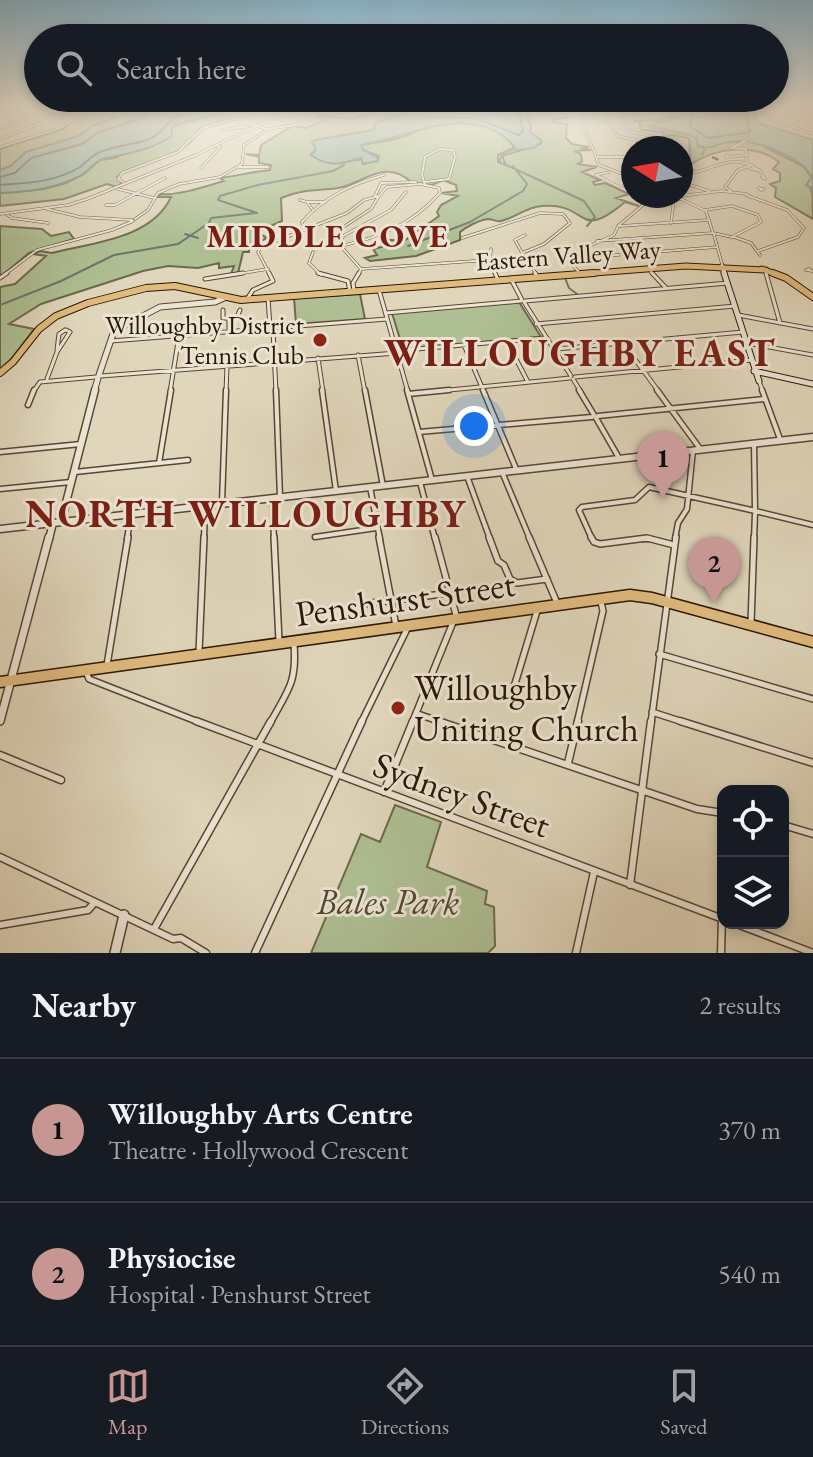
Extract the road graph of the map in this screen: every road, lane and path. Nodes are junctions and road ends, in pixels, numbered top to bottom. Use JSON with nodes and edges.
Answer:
{"nodes":[{"id":1,"x":180,"y":151,"type":"edge"},
{"id":2,"x":200,"y":151,"type":"edge"},
{"id":3,"x":216,"y":151,"type":"edge"},
{"id":4,"x":244,"y":151,"type":"edge"},
{"id":5,"x":433,"y":151,"type":"edge"},
{"id":6,"x":453,"y":151,"type":"edge"},
{"id":7,"x":594,"y":151,"type":"edge"},
{"id":8,"x":747,"y":151,"type":"edge"},
{"id":9,"x":728,"y":155,"type":"dead end"},
{"id":10,"x":748,"y":155,"type":"junction"},
{"id":11,"x":596,"y":157,"type":"junction"},
{"id":12,"x":621,"y":158,"type":"edge"},
{"id":13,"x":749,"y":165,"type":"junction"},
{"id":14,"x":237,"y":167,"type":"junction"},
{"id":15,"x":268,"y":167,"type":"dead end"},
{"id":16,"x":201,"y":168,"type":"dead end"},
{"id":17,"x":611,"y":171,"type":"junction"},
{"id":18,"x":693,"y":171,"type":"edge"},
{"id":19,"x":621,"y":174,"type":"edge"},
{"id":20,"x":384,"y":175,"type":"dead end"},
{"id":21,"x":762,"y":177,"type":"dead end"},
{"id":22,"x":165,"y":178,"type":"dead end"},
{"id":23,"x":125,"y":183,"type":"junction"},
{"id":24,"x":424,"y":184,"type":"junction"},
{"id":25,"x":693,"y":187,"type":"edge"},
{"id":26,"x":725,"y":187,"type":"junction"},
{"id":27,"x":117,"y":188,"type":"junction"},
{"id":28,"x":621,"y":188,"type":"edge"},
{"id":29,"x":761,"y":190,"type":"dead end"},
{"id":30,"x":703,"y":191,"type":"junction"},
{"id":31,"x":721,"y":191,"type":"junction"},
{"id":32,"x":406,"y":192,"type":"dead end"},
{"id":33,"x":734,"y":192,"type":"junction"},
{"id":34,"x":133,"y":193,"type":"junction"},
{"id":35,"x":693,"y":193,"type":"edge"},
{"id":36,"x":755,"y":195,"type":"junction"},
{"id":37,"x":377,"y":196,"type":"junction"},
{"id":38,"x":154,"y":198,"type":"junction"},
{"id":39,"x":300,"y":200,"type":"dead end"},
{"id":40,"x":307,"y":202,"type":"junction"},
{"id":41,"x":325,"y":202,"type":"junction"},
{"id":42,"x":693,"y":203,"type":"edge"},
{"id":43,"x":106,"y":205,"type":"dead end"},
{"id":44,"x":45,"y":207,"type":"junction"},
{"id":45,"x":639,"y":208,"type":"edge"},
{"id":46,"x":673,"y":208,"type":"edge"},
{"id":47,"x":312,"y":209,"type":"junction"},
{"id":48,"x":705,"y":210,"type":"junction"},
{"id":49,"x":0,"y":214,"type":"edge"},
{"id":50,"x":6,"y":214,"type":"junction"},
{"id":51,"x":133,"y":220,"type":"junction"},
{"id":52,"x":709,"y":220,"type":"junction"},
{"id":53,"x":48,"y":223,"type":"dead end"},
{"id":54,"x":671,"y":223,"type":"junction"},
{"id":55,"x":618,"y":226,"type":"junction"},
{"id":56,"x":304,"y":232,"type":"junction"},
{"id":57,"x":714,"y":234,"type":"junction"},
{"id":58,"x":525,"y":235,"type":"dead end"},
{"id":59,"x":741,"y":236,"type":"junction"},
{"id":60,"x":462,"y":238,"type":"dead end"},
{"id":61,"x":597,"y":241,"type":"junction"},
{"id":62,"x":751,"y":243,"type":"junction"},
{"id":63,"x":341,"y":246,"type":"junction"},
{"id":64,"x":765,"y":246,"type":"junction"},
{"id":65,"x":717,"y":247,"type":"junction"},
{"id":66,"x":491,"y":249,"type":"dead end"},
{"id":67,"x":313,"y":252,"type":"dead end"},
{"id":68,"x":522,"y":253,"type":"junction"},
{"id":69,"x":566,"y":259,"type":"junction"},
{"id":70,"x":490,"y":263,"type":"junction"},
{"id":71,"x":722,"y":265,"type":"junction"},
{"id":72,"x":268,"y":269,"type":"junction"},
{"id":73,"x":361,"y":269,"type":"junction"},
{"id":74,"x":766,"y":270,"type":"junction"},
{"id":75,"x":651,"y":272,"type":"dead end"},
{"id":76,"x":581,"y":274,"type":"junction"},
{"id":77,"x":538,"y":277,"type":"junction"},
{"id":78,"x":0,"y":278,"type":"edge"},
{"id":79,"x":205,"y":279,"type":"dead end"},
{"id":80,"x":511,"y":279,"type":"junction"},
{"id":81,"x":498,"y":280,"type":"junction"},
{"id":82,"x":728,"y":283,"type":"junction"},
{"id":83,"x":666,"y":289,"type":"junction"},
{"id":84,"x":379,"y":290,"type":"junction"},
{"id":85,"x":352,"y":292,"type":"junction"},
{"id":86,"x":813,"y":297,"type":"edge"},
{"id":87,"x":224,"y":298,"type":"junction"},
{"id":88,"x":268,"y":298,"type":"junction"},
{"id":89,"x":247,"y":299,"type":"junction"},
{"id":90,"x":523,"y":301,"type":"junction"},
{"id":91,"x":735,"y":306,"type":"junction"},
{"id":92,"x":223,"y":310,"type":"dead end"},
{"id":93,"x":240,"y":310,"type":"dead end"},
{"id":94,"x":386,"y":313,"type":"junction"},
{"id":95,"x":738,"y":315,"type":"junction"},
{"id":96,"x":229,"y":318,"type":"junction"},
{"id":97,"x":387,"y":319,"type":"junction"},
{"id":98,"x":780,"y":323,"type":"junction"},
{"id":99,"x":536,"y":324,"type":"junction"},
{"id":100,"x":272,"y":328,"type":"junction"},
{"id":101,"x":813,"y":329,"type":"edge"},
{"id":102,"x":229,"y":332,"type":"junction"},
{"id":103,"x":743,"y":332,"type":"junction"},
{"id":104,"x":179,"y":336,"type":"junction"},
{"id":105,"x":545,"y":338,"type":"junction"},
{"id":106,"x":108,"y":341,"type":"junction"},
{"id":107,"x":507,"y":342,"type":"junction"},
{"id":108,"x":623,"y":343,"type":"junction"},
{"id":109,"x":747,"y":343,"type":"junction"},
{"id":110,"x":464,"y":345,"type":"junction"},
{"id":111,"x":556,"y":349,"type":"junction"},
{"id":112,"x":396,"y":351,"type":"junction"},
{"id":113,"x":57,"y":352,"type":"junction"},
{"id":114,"x":358,"y":355,"type":"junction"},
{"id":115,"x":813,"y":355,"type":"edge"},
{"id":116,"x":318,"y":358,"type":"junction"},
{"id":117,"x":275,"y":362,"type":"junction"},
{"id":118,"x":227,"y":366,"type":"junction"},
{"id":119,"x":173,"y":370,"type":"junction"},
{"id":120,"x":643,"y":371,"type":"junction"},
{"id":121,"x":757,"y":372,"type":"junction"},
{"id":122,"x":0,"y":373,"type":"edge"},
{"id":123,"x":98,"y":377,"type":"junction"},
{"id":124,"x":572,"y":378,"type":"junction"},
{"id":125,"x":46,"y":381,"type":"junction"},
{"id":126,"x":528,"y":382,"type":"junction"},
{"id":127,"x":812,"y":386,"type":"edge"},
{"id":128,"x":482,"y":387,"type":"junction"},
{"id":129,"x":408,"y":394,"type":"junction"},
{"id":130,"x":765,"y":399,"type":"junction"},
{"id":131,"x":28,"y":405,"type":"dead end"},
{"id":132,"x":671,"y":409,"type":"junction"},
{"id":133,"x":595,"y":417,"type":"junction"},
{"id":134,"x":497,"y":424,"type":"junction"},
{"id":135,"x":419,"y":432,"type":"junction"},
{"id":136,"x":813,"y":437,"type":"edge"},
{"id":137,"x":781,"y":440,"type":"junction"},
{"id":138,"x":754,"y":443,"type":"junction"},
{"id":139,"x":81,"y":444,"type":"junction"},
{"id":140,"x":697,"y":450,"type":"junction"},
{"id":141,"x":0,"y":452,"type":"edge"},
{"id":142,"x":620,"y":459,"type":"junction"},
{"id":143,"x":188,"y":460,"type":"dead end"},
{"id":144,"x":159,"y":463,"type":"junction"},
{"id":145,"x":517,"y":471,"type":"junction"},
{"id":146,"x":74,"y":472,"type":"junction"},
{"id":147,"x":502,"y":472,"type":"junction"},
{"id":148,"x":467,"y":476,"type":"junction"},
{"id":149,"x":432,"y":480,"type":"junction"},
{"id":150,"x":71,"y":482,"type":"junction"},
{"id":151,"x":420,"y":482,"type":"junction"},
{"id":152,"x":383,"y":486,"type":"junction"},
{"id":153,"x":370,"y":487,"type":"junction"},
{"id":154,"x":0,"y":489,"type":"edge"},
{"id":155,"x":336,"y":491,"type":"junction"},
{"id":156,"x":689,"y":496,"type":"junction"},
{"id":157,"x":276,"y":497,"type":"junction"},
{"id":158,"x":222,"y":503,"type":"junction"},
{"id":159,"x":205,"y":505,"type":"junction"},
{"id":160,"x":755,"y":511,"type":"junction"},
{"id":161,"x":131,"y":514,"type":"junction"},
{"id":162,"x":57,"y":522,"type":"junction"},
{"id":163,"x":813,"y":525,"type":"edge"},
{"id":164,"x":377,"y":528,"type":"junction"},
{"id":165,"x":0,"y":529,"type":"edge"},
{"id":166,"x":315,"y":537,"type":"dead end"},
{"id":167,"x":674,"y":545,"type":"junction"},
{"id":168,"x":547,"y":579,"type":"junction"},
{"id":169,"x":450,"y":593,"type":"junction"},
{"id":170,"x":600,"y":599,"type":"junction"},
{"id":171,"x":391,"y":600,"type":"junction"},
{"id":172,"x":666,"y":602,"type":"junction"},
{"id":173,"x":364,"y":604,"type":"dead end"},
{"id":174,"x":558,"y":605,"type":"junction"},
{"id":175,"x":536,"y":608,"type":"junction"},
{"id":176,"x":454,"y":619,"type":"junction"},
{"id":177,"x":409,"y":625,"type":"junction"},
{"id":178,"x":751,"y":626,"type":"junction"},
{"id":179,"x":396,"y":627,"type":"junction"},
{"id":180,"x":294,"y":641,"type":"junction"},
{"id":181,"x":813,"y":642,"type":"edge"},
{"id":182,"x":279,"y":643,"type":"junction"},
{"id":183,"x":659,"y":654,"type":"junction"},
{"id":184,"x":199,"y":655,"type":"junction"},
{"id":185,"x":103,"y":668,"type":"junction"},
{"id":186,"x":85,"y":670,"type":"junction"},
{"id":187,"x":94,"y":680,"type":"junction"},
{"id":188,"x":5,"y":681,"type":"edge"},
{"id":189,"x":514,"y":687,"type":"dead end"},
{"id":190,"x":813,"y":699,"type":"edge"},
{"id":191,"x":652,"y":712,"type":"junction"},
{"id":192,"x":418,"y":714,"type":"junction"},
{"id":193,"x":0,"y":721,"type":"edge"},
{"id":194,"x":257,"y":744,"type":"junction"},
{"id":195,"x":0,"y":755,"type":"edge"},
{"id":196,"x":568,"y":763,"type":"junction"},
{"id":197,"x":813,"y":763,"type":"edge"},
{"id":198,"x":336,"y":775,"type":"junction"},
{"id":199,"x":61,"y":780,"type":"dead end"},
{"id":200,"x":642,"y":789,"type":"junction"},
{"id":201,"x":384,"y":793,"type":"junction"},
{"id":202,"x":717,"y":812,"type":"edge"},
{"id":203,"x":789,"y":827,"type":"edge"},
{"id":204,"x":813,"y":834,"type":"edge"},
{"id":205,"x":0,"y":857,"type":"edge"},
{"id":206,"x":594,"y":872,"type":"junction"},
{"id":207,"x":630,"y":885,"type":"junction"},
{"id":208,"x":95,"y":902,"type":"junction"},
{"id":209,"x":124,"y":915,"type":"junction"},
{"id":210,"x":717,"y":917,"type":"edge"},
{"id":211,"x":0,"y":925,"type":"edge"},
{"id":212,"x":154,"y":929,"type":"junction"},
{"id":213,"x":722,"y":929,"type":"edge"},
{"id":214,"x":750,"y":929,"type":"edge"},
{"id":215,"x":115,"y":953,"type":"edge"},
{"id":216,"x":206,"y":953,"type":"edge"},
{"id":217,"x":255,"y":953,"type":"edge"},
{"id":218,"x":576,"y":953,"type":"edge"},
{"id":219,"x":721,"y":953,"type":"edge"},
{"id":220,"x":812,"y":953,"type":"edge"}],
"edges":[{"from":1,"to":23,"type":"street"},
{"from":2,"to":23,"type":"street"},
{"from":3,"to":16,"type":"street"},
{"from":4,"to":14,"type":"street"},
{"from":5,"to":24,"type":"street"},
{"from":6,"to":24,"type":"street"},
{"from":7,"to":11,"type":"street"},
{"from":8,"to":10,"type":"street"},
{"from":9,"to":10,"type":"street"},
{"from":10,"to":13,"type":"street"},
{"from":11,"to":12,"type":"street"},
{"from":11,"to":17,"type":"street"},
{"from":13,"to":18,"type":"street"},
{"from":13,"to":21,"type":"street"},
{"from":13,"to":26,"type":"street"},
{"from":14,"to":15,"type":"street"},
{"from":14,"to":38,"type":"street"},
{"from":17,"to":19,"type":"street"},
{"from":17,"to":28,"type":"street"},
{"from":20,"to":41,"type":"street"},
{"from":22,"to":34,"type":"street"},
{"from":23,"to":27,"type":"street"},
{"from":24,"to":37,"type":"street"},
{"from":24,"to":37,"type":"street"},
{"from":24,"to":63,"type":"street"},
{"from":25,"to":30,"type":"street"},
{"from":26,"to":31,"type":"street"},
{"from":26,"to":33,"type":"street"},
{"from":27,"to":34,"type":"street"},
{"from":27,"to":44,"type":"street"},
{"from":29,"to":36,"type":"street"},
{"from":30,"to":31,"type":"street"},
{"from":30,"to":35,"type":"street"},
{"from":31,"to":33,"type":"street"},
{"from":32,"to":63,"type":"street"},
{"from":33,"to":36,"type":"street"},
{"from":34,"to":38,"type":"street"},
{"from":34,"to":43,"type":"street"},
{"from":36,"to":64,"type":"street"},
{"from":37,"to":56,"type":"street"},
{"from":37,"to":63,"type":"street"},
{"from":38,"to":51,"type":"street"},
{"from":39,"to":40,"type":"street"},
{"from":40,"to":41,"type":"street"},
{"from":40,"to":47,"type":"street"},
{"from":41,"to":47,"type":"street"},
{"from":42,"to":48,"type":"street"},
{"from":44,"to":50,"type":"street"},
{"from":44,"to":51,"type":"street"},
{"from":45,"to":55,"type":"street"},
{"from":46,"to":54,"type":"street"},
{"from":47,"to":56,"type":"street"},
{"from":48,"to":52,"type":"street"},
{"from":48,"to":59,"type":"street"},
{"from":49,"to":50,"type":"street"},
{"from":50,"to":53,"type":"street"},
{"from":51,"to":78,"type":"street"},
{"from":52,"to":54,"type":"street"},
{"from":52,"to":57,"type":"street"},
{"from":54,"to":55,"type":"street"},
{"from":55,"to":61,"type":"street"},
{"from":56,"to":72,"type":"street"},
{"from":57,"to":59,"type":"street"},
{"from":57,"to":61,"type":"street"},
{"from":57,"to":65,"type":"street"},
{"from":58,"to":68,"type":"street"},
{"from":59,"to":62,"type":"street"},
{"from":60,"to":68,"type":"street"},
{"from":61,"to":69,"type":"street"},
{"from":62,"to":64,"type":"street"},
{"from":62,"to":64,"type":"street"},
{"from":63,"to":73,"type":"street"},
{"from":65,"to":69,"type":"street"},
{"from":65,"to":71,"type":"street"},
{"from":66,"to":70,"type":"street"},
{"from":67,"to":85,"type":"street"},
{"from":68,"to":77,"type":"street"},
{"from":69,"to":76,"type":"street"},
{"from":70,"to":73,"type":"street"},
{"from":70,"to":81,"type":"street"},
{"from":71,"to":74,"type":"main road","name":"Eastern Valley Way"},
{"from":71,"to":76,"type":"main road","name":"Eastern Valley Way"},
{"from":71,"to":82,"type":"main road"},
{"from":72,"to":79,"type":"street"},
{"from":72,"to":89,"type":"street"},
{"from":73,"to":85,"type":"street"},
{"from":74,"to":86,"type":"main road","name":"Eastern Valley Way"},
{"from":74,"to":98,"type":"street"},
{"from":75,"to":83,"type":"street"},
{"from":76,"to":77,"type":"main road","name":"Eastern Valley Way"},
{"from":77,"to":80,"type":"main road","name":"Eastern Valley Way"},
{"from":80,"to":81,"type":"main road","name":"Eastern Valley Way"},
{"from":80,"to":90,"type":"street"},
{"from":81,"to":84,"type":"main road","name":"Eastern Valley Way"},
{"from":82,"to":83,"type":"street"},
{"from":82,"to":91,"type":"main road"},
{"from":83,"to":90,"type":"street"},
{"from":84,"to":85,"type":"main road","name":"Eastern Valley Way"},
{"from":84,"to":94,"type":"street"},
{"from":85,"to":88,"type":"main road","name":"Eastern Valley Way"},
{"from":87,"to":89,"type":"main road","name":"Eastern Valley Way"},
{"from":87,"to":106,"type":"street"},
{"from":87,"to":122,"type":"main road","name":"Eastern Valley Way"},
{"from":88,"to":89,"type":"main road","name":"Eastern Valley Way"},
{"from":88,"to":100,"type":"street"},
{"from":90,"to":94,"type":"street"},
{"from":90,"to":99,"type":"street"},
{"from":91,"to":95,"type":"main road"},
{"from":91,"to":99,"type":"street"},
{"from":92,"to":96,"type":"street"},
{"from":93,"to":96,"type":"street"},
{"from":94,"to":97,"type":"street"},
{"from":95,"to":98,"type":"street"},
{"from":95,"to":103,"type":"main road"},
{"from":96,"to":102,"type":"street"},
{"from":97,"to":100,"type":"street"},
{"from":97,"to":112,"type":"street"},
{"from":98,"to":101,"type":"street"},
{"from":99,"to":105,"type":"street"},
{"from":100,"to":102,"type":"street"},
{"from":100,"to":117,"type":"street"},
{"from":102,"to":104,"type":"street"},
{"from":103,"to":108,"type":"street"},
{"from":103,"to":109,"type":"main road"},
{"from":104,"to":106,"type":"street"},
{"from":104,"to":119,"type":"street"},
{"from":105,"to":107,"type":"street"},
{"from":105,"to":111,"type":"street"},
{"from":106,"to":123,"type":"street"},
{"from":107,"to":110,"type":"street"},
{"from":107,"to":126,"type":"street"},
{"from":108,"to":111,"type":"street"},
{"from":108,"to":120,"type":"street"},
{"from":109,"to":115,"type":"street"},
{"from":109,"to":121,"type":"main road"},
{"from":110,"to":112,"type":"street"},
{"from":110,"to":128,"type":"street"},
{"from":111,"to":124,"type":"street"},
{"from":112,"to":114,"type":"street"},
{"from":112,"to":129,"type":"street"},
{"from":113,"to":113,"type":"street"},
{"from":113,"to":125,"type":"street"},
{"from":114,"to":116,"type":"street"},
{"from":114,"to":152,"type":"street"},
{"from":116,"to":117,"type":"street"},
{"from":116,"to":155,"type":"street"},
{"from":117,"to":118,"type":"street"},
{"from":117,"to":157,"type":"street"},
{"from":118,"to":119,"type":"street"},
{"from":118,"to":158,"type":"street"},
{"from":119,"to":123,"type":"street"},
{"from":119,"to":144,"type":"street"},
{"from":120,"to":121,"type":"street"},
{"from":120,"to":124,"type":"street"},
{"from":120,"to":132,"type":"street"},
{"from":121,"to":127,"type":"main road"},
{"from":121,"to":130,"type":"street"},
{"from":123,"to":125,"type":"street"},
{"from":123,"to":139,"type":"street"},
{"from":124,"to":126,"type":"street"},
{"from":124,"to":133,"type":"street"},
{"from":125,"to":131,"type":"street"},
{"from":126,"to":128,"type":"street"},
{"from":128,"to":129,"type":"street"},
{"from":128,"to":134,"type":"street"},
{"from":129,"to":135,"type":"street"},
{"from":130,"to":132,"type":"street"},
{"from":130,"to":137,"type":"street"},
{"from":132,"to":133,"type":"street"},
{"from":132,"to":140,"type":"street"},
{"from":133,"to":134,"type":"street"},
{"from":133,"to":142,"type":"street"},
{"from":134,"to":135,"type":"street"},
{"from":134,"to":145,"type":"street"},
{"from":135,"to":149,"type":"street"},
{"from":136,"to":137,"type":"street"},
{"from":137,"to":138,"type":"street"},
{"from":138,"to":140,"type":"street"},
{"from":138,"to":160,"type":"street"},
{"from":139,"to":141,"type":"street"},
{"from":139,"to":146,"type":"street"},
{"from":140,"to":142,"type":"street"},
{"from":140,"to":156,"type":"street"},
{"from":142,"to":145,"type":"street"},
{"from":143,"to":144,"type":"street"},
{"from":144,"to":146,"type":"street"},
{"from":145,"to":147,"type":"street"},
{"from":146,"to":150,"type":"street"},
{"from":147,"to":148,"type":"street"},
{"from":147,"to":168,"type":"street"},
{"from":148,"to":149,"type":"street"},
{"from":148,"to":168,"type":"street"},
{"from":149,"to":151,"type":"street"},
{"from":150,"to":154,"type":"street"},
{"from":150,"to":162,"type":"street"},
{"from":151,"to":152,"type":"street"},
{"from":151,"to":169,"type":"street"},
{"from":152,"to":153,"type":"street"},
{"from":153,"to":155,"type":"street"},
{"from":153,"to":164,"type":"street"},
{"from":155,"to":157,"type":"street"},
{"from":156,"to":160,"type":"street"},
{"from":156,"to":167,"type":"street"},
{"from":156,"to":167,"type":"street"},
{"from":157,"to":158,"type":"street"},
{"from":157,"to":182,"type":"street"},
{"from":158,"to":159,"type":"street"},
{"from":159,"to":161,"type":"street"},
{"from":159,"to":184,"type":"street"},
{"from":160,"to":163,"type":"street"},
{"from":160,"to":178,"type":"street"},
{"from":161,"to":162,"type":"street"},
{"from":161,"to":185,"type":"street"},
{"from":162,"to":165,"type":"street"},
{"from":162,"to":188,"type":"street"},
{"from":164,"to":166,"type":"street"},
{"from":164,"to":171,"type":"street"},
{"from":167,"to":172,"type":"street"},
{"from":168,"to":174,"type":"street"},
{"from":169,"to":171,"type":"street"},
{"from":169,"to":176,"type":"street"},
{"from":170,"to":172,"type":"main road","name":"Penshurst Street"},
{"from":170,"to":174,"type":"main road","name":"Penshurst Street"},
{"from":170,"to":196,"type":"street"},
{"from":171,"to":173,"type":"street"},
{"from":171,"to":179,"type":"street"},
{"from":172,"to":178,"type":"main road","name":"Penshurst Street"},
{"from":172,"to":183,"type":"street"},
{"from":174,"to":175,"type":"main road","name":"Penshurst Street"},
{"from":175,"to":176,"type":"main road","name":"Penshurst Street"},
{"from":175,"to":189,"type":"street"},
{"from":176,"to":177,"type":"main road","name":"Penshurst Street"},
{"from":176,"to":192,"type":"street"},
{"from":177,"to":179,"type":"main road","name":"Penshurst Street"},
{"from":177,"to":198,"type":"street"},
{"from":178,"to":181,"type":"main road","name":"Penshurst Street"},
{"from":179,"to":180,"type":"main road","name":"Penshurst Street"},
{"from":180,"to":182,"type":"main road","name":"Penshurst Street"},
{"from":180,"to":194,"type":"street"},
{"from":182,"to":184,"type":"main road","name":"Penshurst Street"},
{"from":183,"to":190,"type":"street"},
{"from":183,"to":191,"type":"street"},
{"from":184,"to":185,"type":"main road","name":"Penshurst Street"},
{"from":185,"to":186,"type":"main road","name":"Penshurst Street"},
{"from":185,"to":187,"type":"street"},
{"from":186,"to":187,"type":"street","name":"Sydney Street"},
{"from":186,"to":188,"type":"main road","name":"Penshurst Street"},
{"from":187,"to":194,"type":"street","name":"Sydney Street"},
{"from":188,"to":193,"type":"street"},
{"from":191,"to":197,"type":"street"},
{"from":191,"to":200,"type":"street"},
{"from":192,"to":196,"type":"street"},
{"from":192,"to":201,"type":"street"},
{"from":194,"to":198,"type":"street","name":"Sydney Street"},
{"from":194,"to":212,"type":"street"},
{"from":195,"to":199,"type":"street"},
{"from":196,"to":200,"type":"street"},
{"from":198,"to":201,"type":"street","name":"Sydney Street"},
{"from":198,"to":217,"type":"street"},
{"from":200,"to":202,"type":"street"},
{"from":200,"to":207,"type":"street"},
{"from":201,"to":206,"type":"street","name":"Sydney Street"},
{"from":203,"to":204,"type":"street"},
{"from":205,"to":208,"type":"street"},
{"from":206,"to":207,"type":"street","name":"Sydney Street"},
{"from":206,"to":218,"type":"street"},
{"from":207,"to":210,"type":"street","name":"Sydney Street"},
{"from":208,"to":209,"type":"street"},
{"from":208,"to":211,"type":"street"},
{"from":209,"to":212,"type":"street"},
{"from":209,"to":215,"type":"street"},
{"from":212,"to":216,"type":"street"},
{"from":213,"to":219,"type":"street"},
{"from":214,"to":220,"type":"street"}]}
